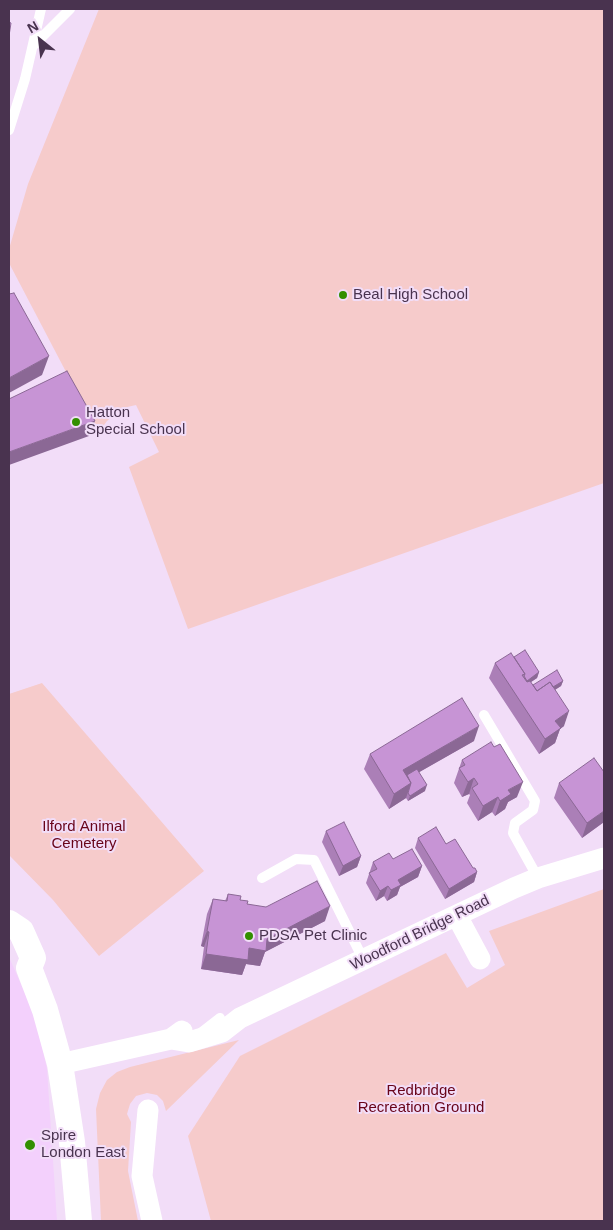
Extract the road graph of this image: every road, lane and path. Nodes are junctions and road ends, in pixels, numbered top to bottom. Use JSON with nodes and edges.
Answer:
{"nodes":[{"id":1,"x":41,"y":9,"type":"edge"},
{"id":2,"x":70,"y":9,"type":"edge"},
{"id":3,"x":34,"y":46,"type":"junction"},
{"id":4,"x":9,"y":130,"type":"edge"},
{"id":5,"x":484,"y":715,"type":"dead end"},
{"id":6,"x":604,"y":858,"type":"edge"},
{"id":7,"x":262,"y":878,"type":"dead end"},
{"id":8,"x":538,"y":878,"type":"junction"},
{"id":9,"x":457,"y":916,"type":"junction"},
{"id":10,"x":16,"y":941,"type":"edge"},
{"id":11,"x":480,"y":959,"type":"dead end"},
{"id":12,"x":364,"y":961,"type":"junction"},
{"id":13,"x":60,"y":1064,"type":"junction"},
{"id":14,"x":148,"y":1110,"type":"dead end"},
{"id":15,"x":79,"y":1221,"type":"edge"},
{"id":16,"x":152,"y":1221,"type":"edge"}],
"edges":[{"from":1,"to":3,"type":"lane"},
{"from":2,"to":3,"type":"lane"},
{"from":3,"to":4,"type":"lane"},
{"from":5,"to":8,"type":"lane"},
{"from":6,"to":8,"type":"street","name":"Woodford Bridge Road"},
{"from":7,"to":12,"type":"lane"},
{"from":8,"to":9,"type":"street","name":"Woodford Bridge Road"},
{"from":9,"to":11,"type":"street"},
{"from":9,"to":12,"type":"street","name":"Woodford Bridge Road"},
{"from":10,"to":13,"type":"street"},
{"from":12,"to":13,"type":"street","name":"Woodford Bridge Road"},
{"from":13,"to":15,"type":"street"},
{"from":14,"to":16,"type":"street"}]}
